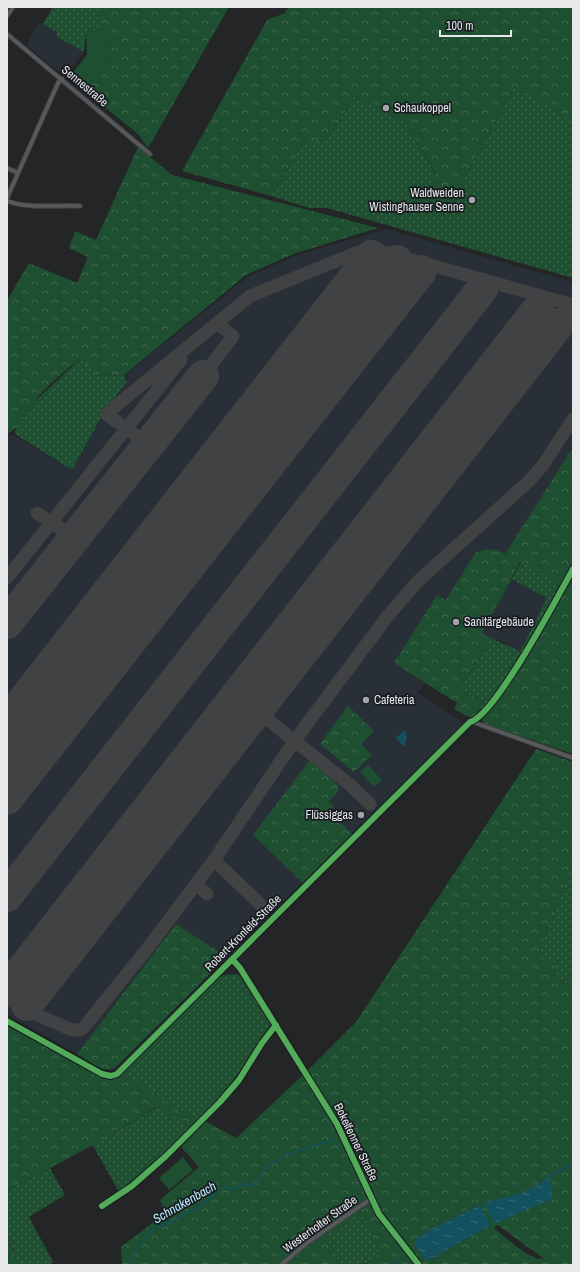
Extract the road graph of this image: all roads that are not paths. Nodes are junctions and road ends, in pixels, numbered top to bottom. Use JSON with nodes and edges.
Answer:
{"nodes":[{"id":1,"x":13,"y":7,"type":"edge"},
{"id":2,"x":7,"y":16,"type":"edge"},
{"id":3,"x":7,"y":34,"type":"edge"},
{"id":4,"x":62,"y":79,"type":"junction"},
{"id":5,"x":150,"y":154,"type":"dead end"},
{"id":6,"x":7,"y":168,"type":"edge"},
{"id":7,"x":18,"y":173,"type":"junction"},
{"id":8,"x":7,"y":199,"type":"edge"},
{"id":9,"x":80,"y":206,"type":"dead end"},
{"id":10,"x":573,"y":758,"type":"edge"},
{"id":11,"x":232,"y":959,"type":"junction"},
{"id":12,"x":7,"y":1021,"type":"edge"},
{"id":13,"x":276,"y":1025,"type":"junction"},
{"id":14,"x":371,"y":1199,"type":"junction"},
{"id":15,"x":102,"y":1206,"type":"dead end"},
{"id":16,"x":281,"y":1265,"type":"edge"},
{"id":17,"x":419,"y":1265,"type":"edge"}],
"edges":[{"from":1,"to":2,"type":"street"},
{"from":3,"to":4,"type":"street","name":"Sennestraße"},
{"from":4,"to":5,"type":"street","name":"Sennestraße"},
{"from":4,"to":7,"type":"street"},
{"from":6,"to":7,"type":"street"},
{"from":7,"to":8,"type":"street"},
{"from":8,"to":9,"type":"street"},
{"from":10,"to":11,"type":"street","name":"Robert-Kronfeld-Straße"},
{"from":11,"to":12,"type":"street","name":"Robert-Kronfeld-Straße"},
{"from":11,"to":13,"type":"street","name":"Bokelfenner Straße"},
{"from":13,"to":14,"type":"street","name":"Bokelfenner Straße"},
{"from":13,"to":15,"type":"street"},
{"from":14,"to":16,"type":"street","name":"Westerholter Straße"},
{"from":14,"to":17,"type":"street","name":"Bokelfenner Straße"}]}
